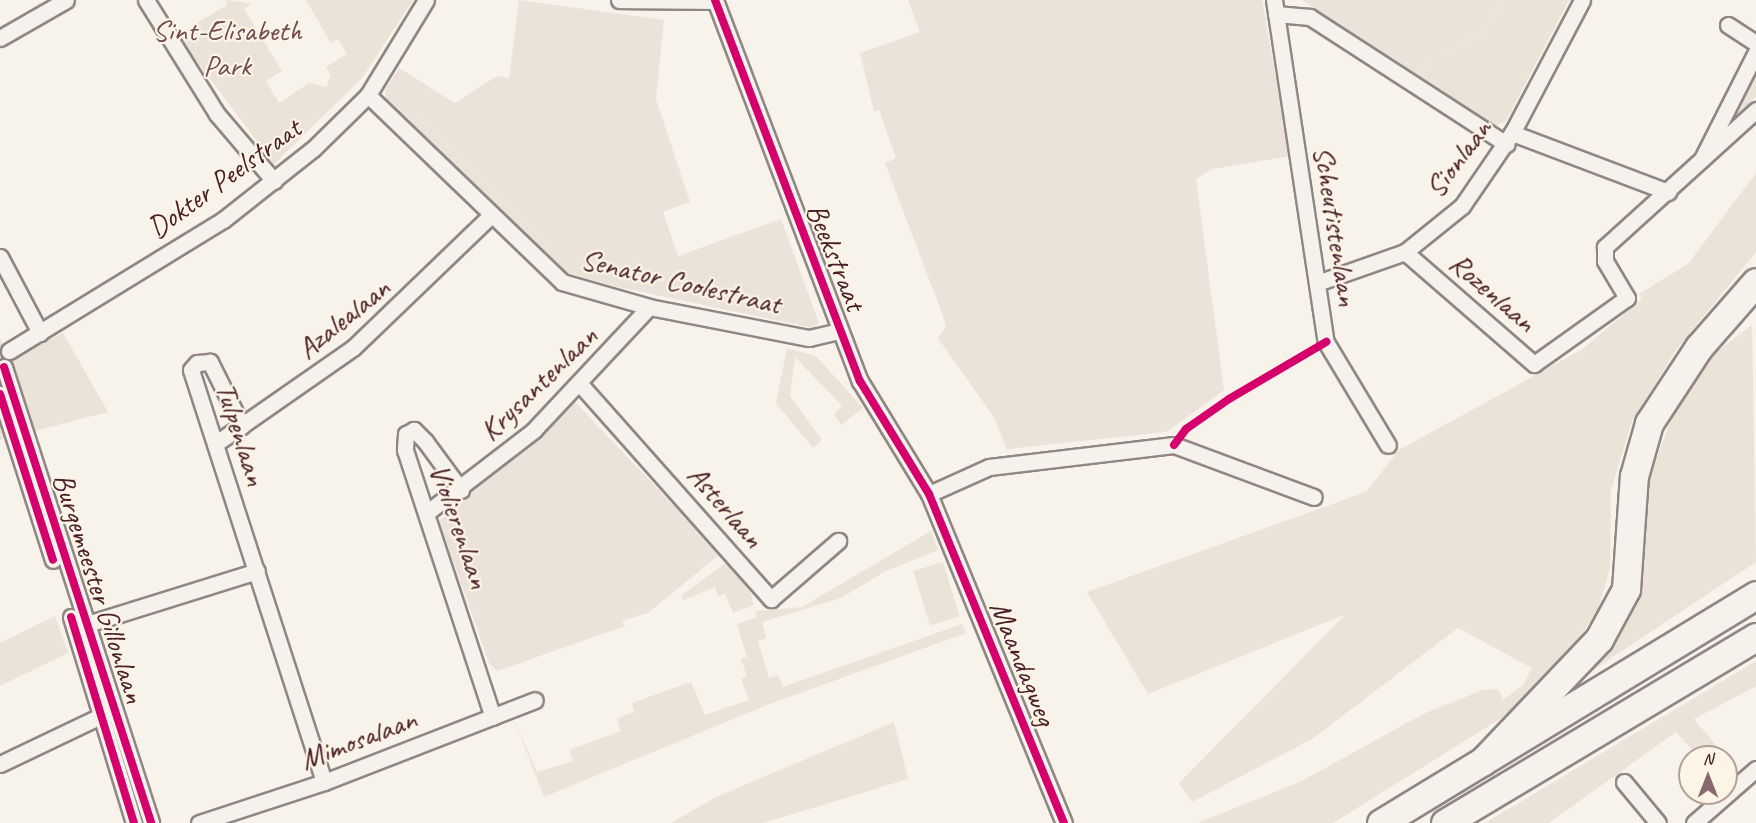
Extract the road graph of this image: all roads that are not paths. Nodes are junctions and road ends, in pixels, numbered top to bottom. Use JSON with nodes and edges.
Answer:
{"nodes":[{"id":1,"x":66,"y":0,"type":"edge"},
{"id":2,"x":146,"y":0,"type":"edge"},
{"id":3,"x":426,"y":0,"type":"edge"},
{"id":4,"x":619,"y":0,"type":"edge"},
{"id":5,"x":1582,"y":0,"type":"edge"},
{"id":6,"x":715,"y":1,"type":"edge"},
{"id":7,"x":1275,"y":7,"type":"edge"},
{"id":8,"x":1728,"y":25,"type":"dead end"},
{"id":9,"x":0,"y":38,"type":"edge"},
{"id":10,"x":1756,"y":43,"type":"edge"},
{"id":11,"x":1756,"y":52,"type":"edge"},
{"id":12,"x":368,"y":95,"type":"junction"},
{"id":13,"x":1756,"y":110,"type":"edge"},
{"id":14,"x":1509,"y":139,"type":"junction"},
{"id":15,"x":1702,"y":159,"type":"junction"},
{"id":16,"x":274,"y":182,"type":"junction"},
{"id":17,"x":1668,"y":192,"type":"junction"},
{"id":18,"x":490,"y":216,"type":"junction"},
{"id":19,"x":1405,"y":252,"type":"junction"},
{"id":20,"x":0,"y":257,"type":"edge"},
{"id":21,"x":1756,"y":282,"type":"edge"},
{"id":22,"x":1317,"y":283,"type":"junction"},
{"id":23,"x":1756,"y":304,"type":"edge"},
{"id":24,"x":649,"y":307,"type":"junction"},
{"id":25,"x":840,"y":331,"type":"junction"},
{"id":26,"x":40,"y":333,"type":"junction"},
{"id":27,"x":4,"y":345,"type":"edge"},
{"id":28,"x":1699,"y":346,"type":"junction"},
{"id":29,"x":2,"y":368,"type":"edge"},
{"id":30,"x":580,"y":384,"type":"junction"},
{"id":31,"x":0,"y":394,"type":"edge"},
{"id":32,"x":242,"y":426,"type":"junction"},
{"id":33,"x":215,"y":444,"type":"junction"},
{"id":34,"x":1388,"y":445,"type":"dead end"},
{"id":35,"x":461,"y":490,"type":"junction"},
{"id":36,"x":929,"y":494,"type":"junction"},
{"id":37,"x":1314,"y":497,"type":"dead end"},
{"id":38,"x":429,"y":511,"type":"junction"},
{"id":39,"x":940,"y":519,"type":"joint"},
{"id":40,"x":838,"y":541,"type":"dead end"},
{"id":41,"x":257,"y":571,"type":"junction"},
{"id":42,"x":1756,"y":595,"type":"edge"},
{"id":43,"x":84,"y":625,"type":"junction"},
{"id":44,"x":1756,"y":637,"type":"edge"},
{"id":45,"x":535,"y":700,"type":"dead end"},
{"id":46,"x":108,"y":712,"type":"junction"},
{"id":47,"x":493,"y":717,"type":"junction"},
{"id":48,"x":1482,"y":762,"type":"junction"},
{"id":49,"x":0,"y":764,"type":"edge"},
{"id":50,"x":1756,"y":769,"type":"edge"},
{"id":51,"x":324,"y":782,"type":"junction"},
{"id":52,"x":1624,"y":782,"type":"dead end"},
{"id":53,"x":135,"y":823,"type":"edge"},
{"id":54,"x":151,"y":823,"type":"edge"},
{"id":55,"x":199,"y":823,"type":"edge"},
{"id":56,"x":1064,"y":823,"type":"edge"},
{"id":57,"x":1381,"y":823,"type":"edge"},
{"id":58,"x":1444,"y":823,"type":"edge"},
{"id":59,"x":1658,"y":823,"type":"edge"},
{"id":60,"x":1694,"y":823,"type":"edge"}],
"edges":[{"from":1,"to":9,"type":"street"},
{"from":2,"to":16,"type":"street"},
{"from":3,"to":12,"type":"street","name":"Dokter Peelstraat"},
{"from":4,"to":6,"type":"street"},
{"from":5,"to":14,"type":"street","name":"Sionlaan"},
{"from":6,"to":25,"type":"street","name":"Beekstraat"},
{"from":7,"to":14,"type":"street"},
{"from":7,"to":22,"type":"street","name":"Scheutistenlaan"},
{"from":8,"to":10,"type":"street"},
{"from":11,"to":15,"type":"street","name":"Rozenlaan"},
{"from":12,"to":16,"type":"street","name":"Dokter Peelstraat"},
{"from":12,"to":18,"type":"street","name":"Senator Coolestraat"},
{"from":13,"to":15,"type":"street","name":"Rozenlaan"},
{"from":14,"to":17,"type":"street"},
{"from":14,"to":19,"type":"street","name":"Sionlaan"},
{"from":15,"to":17,"type":"street","name":"Rozenlaan"},
{"from":16,"to":26,"type":"street","name":"Dokter Peelstraat"},
{"from":17,"to":19,"type":"street","name":"Rozenlaan"},
{"from":18,"to":24,"type":"street","name":"Senator Coolestraat"},
{"from":18,"to":32,"type":"street","name":"Azalealaan"},
{"from":19,"to":22,"type":"street","name":"Sionlaan"},
{"from":20,"to":26,"type":"street"},
{"from":21,"to":28,"type":"highway"},
{"from":22,"to":34,"type":"street","name":"Scheutistenlaan"},
{"from":23,"to":28,"type":"highway"},
{"from":24,"to":25,"type":"street","name":"Senator Coolestraat"},
{"from":24,"to":30,"type":"street","name":"Krysantenlaan"},
{"from":25,"to":36,"type":"street","name":"Beekstraat"},
{"from":26,"to":27,"type":"street","name":"Dokter Peelstraat"},
{"from":27,"to":29,"type":"street","name":"Burgemeester Gillonlaan"},
{"from":28,"to":48,"type":"highway"},
{"from":29,"to":43,"type":"street","name":"Burgemeester Gillonlaan"},
{"from":30,"to":35,"type":"street","name":"Krysantenlaan"},
{"from":30,"to":40,"type":"street","name":"Asterlaan"},
{"from":31,"to":46,"type":"street","name":"Burgemeester Gillonlaan"},
{"from":32,"to":33,"type":"street","name":"Azalealaan"},
{"from":32,"to":33,"type":"street","name":"Tulpenlaan"},
{"from":33,"to":41,"type":"street","name":"Tulpenlaan"},
{"from":35,"to":38,"type":"street","name":"Krysantenlaan"},
{"from":35,"to":38,"type":"street","name":"Violierenlaan"},
{"from":36,"to":37,"type":"street"},
{"from":36,"to":39,"type":"street","name":"Beekstraat"},
{"from":38,"to":47,"type":"street","name":"Violierenlaan"},
{"from":39,"to":56,"type":"street","name":"Maandagweg"},
{"from":41,"to":43,"type":"street"},
{"from":41,"to":51,"type":"street","name":"Tulpenlaan"},
{"from":42,"to":48,"type":"highway"},
{"from":43,"to":46,"type":"street","name":"Burgemeester Gillonlaan"},
{"from":44,"to":58,"type":"highway"},
{"from":45,"to":47,"type":"street","name":"Mimosalaan"},
{"from":46,"to":49,"type":"street"},
{"from":46,"to":53,"type":"street","name":"Burgemeester Gillonlaan"},
{"from":46,"to":54,"type":"street","name":"Burgemeester Gillonlaan"},
{"from":47,"to":51,"type":"street","name":"Mimosalaan"},
{"from":48,"to":57,"type":"highway"},
{"from":50,"to":60,"type":"street"},
{"from":51,"to":55,"type":"street","name":"Mimosalaan"},
{"from":52,"to":59,"type":"street"}]}
